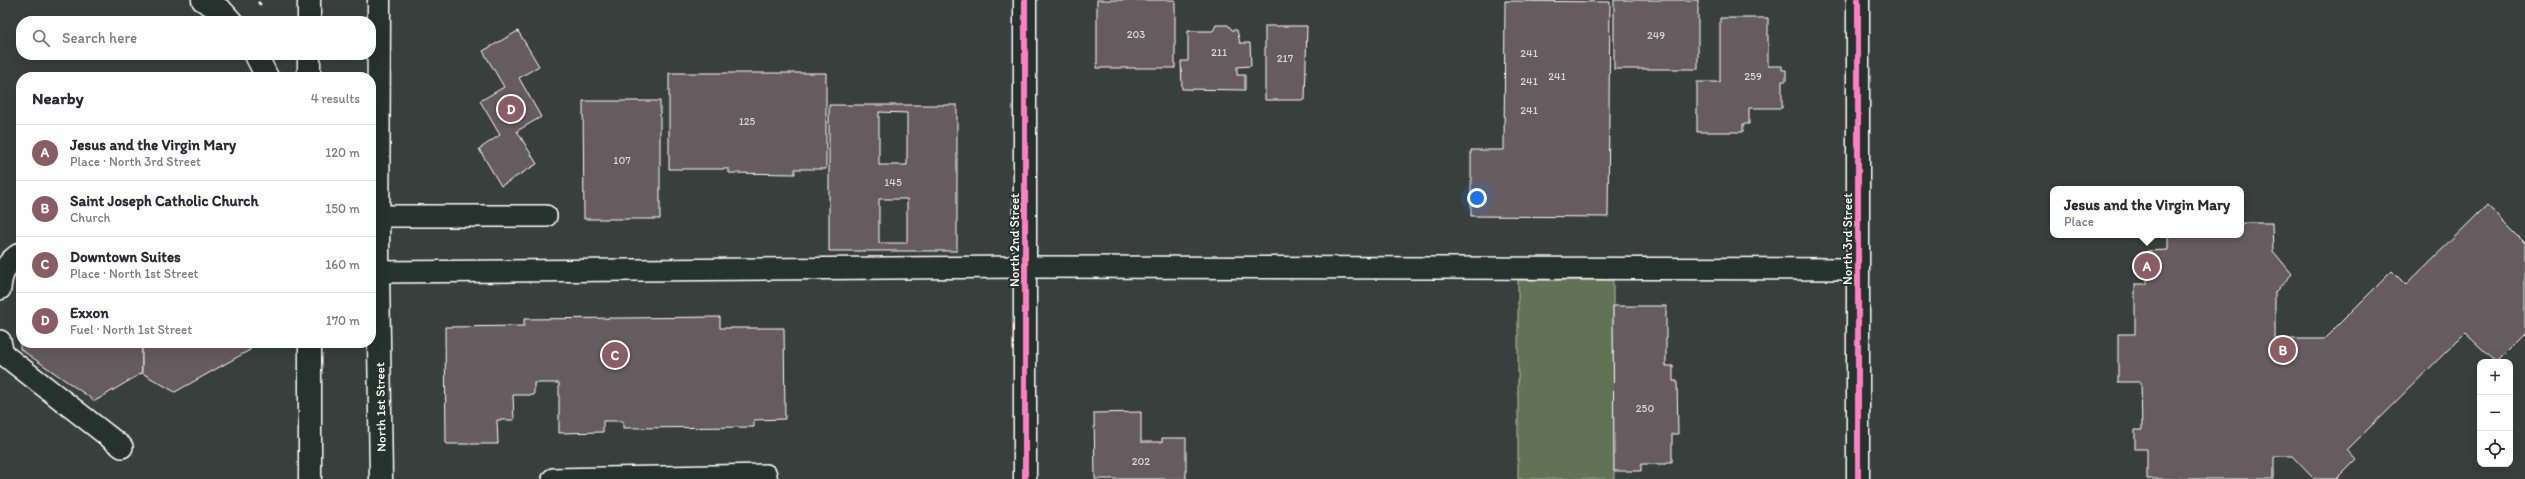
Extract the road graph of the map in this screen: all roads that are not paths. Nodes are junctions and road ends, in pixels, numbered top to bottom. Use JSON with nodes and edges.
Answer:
{"nodes":[{"id":1,"x":203,"y":0,"type":"edge"},
{"id":2,"x":309,"y":0,"type":"edge"},
{"id":3,"x":378,"y":0,"type":"edge"},
{"id":4,"x":1025,"y":0,"type":"edge"},
{"id":5,"x":1858,"y":0,"type":"edge"},
{"id":6,"x":226,"y":16,"type":"edge"},
{"id":7,"x":309,"y":16,"type":"edge"},
{"id":8,"x":258,"y":60,"type":"edge"},
{"id":9,"x":309,"y":60,"type":"edge"},
{"id":10,"x":264,"y":72,"type":"edge"},
{"id":11,"x":309,"y":72,"type":"edge"},
{"id":12,"x":378,"y":216,"type":"junction"},
{"id":13,"x":546,"y":216,"type":"dead end"},
{"id":14,"x":16,"y":256,"type":"edge"},
{"id":15,"x":1025,"y":267,"type":"junction"},
{"id":16,"x":1858,"y":269,"type":"junction"},
{"id":17,"x":378,"y":272,"type":"junction"},
{"id":18,"x":0,"y":289,"type":"edge"},
{"id":19,"x":0,"y":341,"type":"edge"},
{"id":20,"x":310,"y":348,"type":"edge"},
{"id":21,"x":122,"y":447,"type":"dead end"},
{"id":22,"x":310,"y":479,"type":"edge"},
{"id":23,"x":381,"y":479,"type":"edge"},
{"id":24,"x":553,"y":479,"type":"edge"},
{"id":25,"x":766,"y":479,"type":"edge"},
{"id":26,"x":1025,"y":479,"type":"edge"},
{"id":27,"x":1858,"y":479,"type":"edge"}],
"edges":[{"from":1,"to":6,"type":"main road"},
{"from":2,"to":7,"type":"main road"},
{"from":3,"to":12,"type":"main road","name":"North 1st Street"},
{"from":4,"to":15,"type":"main road","name":"North 2nd Street"},
{"from":5,"to":16,"type":"main road","name":"North 3rd Street"},
{"from":8,"to":10,"type":"main road"},
{"from":9,"to":11,"type":"main road"},
{"from":12,"to":13,"type":"lane"},
{"from":12,"to":17,"type":"main road","name":"North 1st Street"},
{"from":14,"to":18,"type":"lane"},
{"from":15,"to":16,"type":"lane"},
{"from":15,"to":17,"type":"lane"},
{"from":15,"to":26,"type":"main road","name":"North 2nd Street"},
{"from":16,"to":27,"type":"main road","name":"North 3rd Street"},
{"from":17,"to":23,"type":"main road","name":"North 1st Street"},
{"from":19,"to":21,"type":"lane"},
{"from":20,"to":22,"type":"main road"},
{"from":24,"to":25,"type":"lane"}]}
